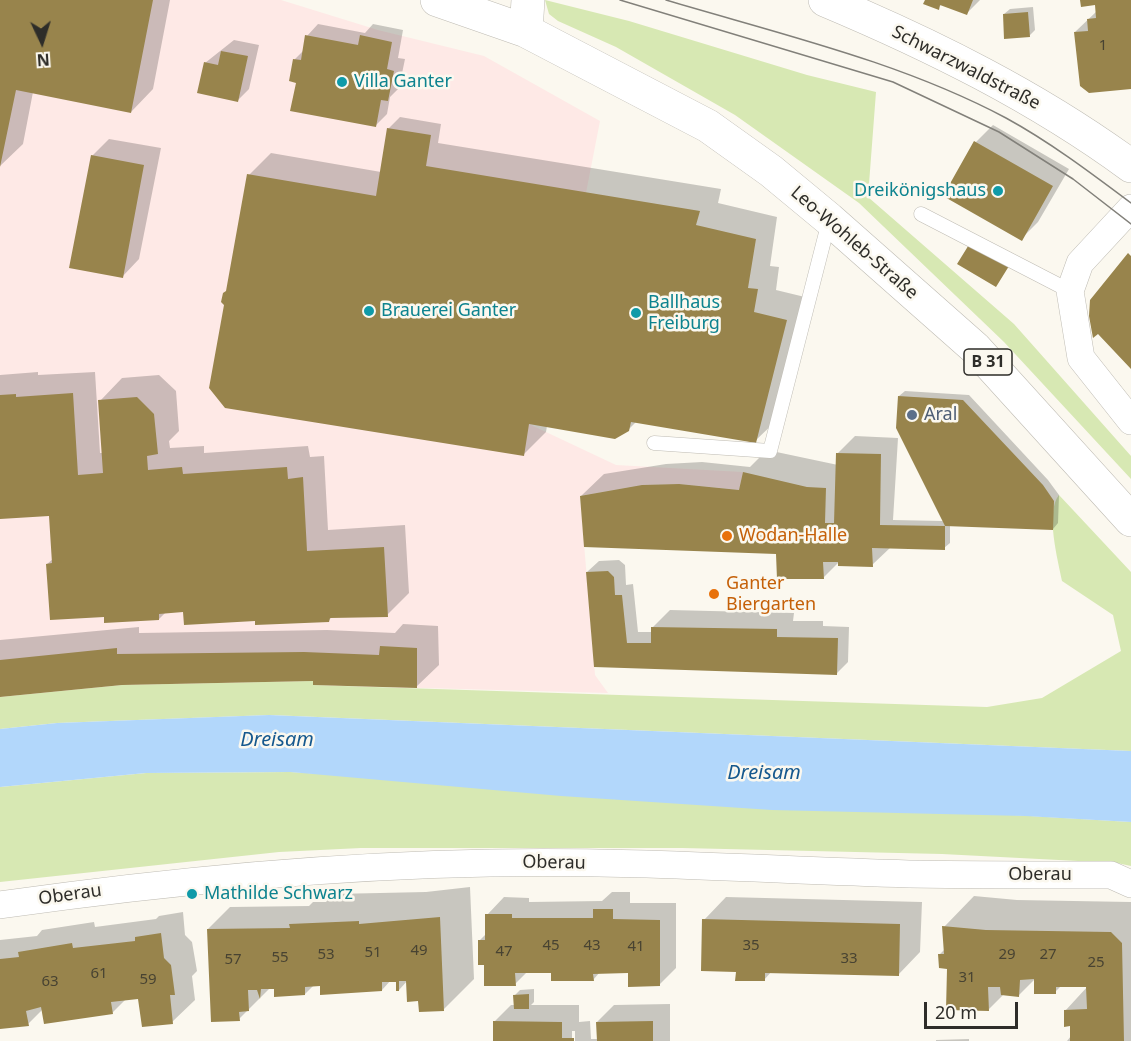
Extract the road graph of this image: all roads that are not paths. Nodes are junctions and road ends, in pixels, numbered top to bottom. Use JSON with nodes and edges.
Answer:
{"nodes":[{"id":1,"x":437,"y":0,"type":"edge"},
{"id":2,"x":825,"y":0,"type":"edge"},
{"id":3,"x":527,"y":16,"type":"edge"},
{"id":4,"x":1131,"y":166,"type":"edge"},
{"id":5,"x":1131,"y":208,"type":"edge"},
{"id":6,"x":921,"y":214,"type":"dead end"},
{"id":7,"x":829,"y":219,"type":"junction"},
{"id":8,"x":1070,"y":291,"type":"junction"},
{"id":9,"x":1131,"y":421,"type":"edge"},
{"id":10,"x":654,"y":443,"type":"dead end"},
{"id":11,"x":1131,"y":520,"type":"edge"},
{"id":12,"x":1121,"y":880,"type":"edge"},
{"id":13,"x":0,"y":905,"type":"edge"}],
"edges":[{"from":1,"to":3,"type":"main road","number":"B 31"},
{"from":2,"to":4,"type":"main road","name":"Schwarzwaldstraße"},
{"from":3,"to":7,"type":"main road","name":"Leo-Wohleb-Straße","number":"B 31"},
{"from":5,"to":8,"type":"street"},
{"from":6,"to":8,"type":"lane"},
{"from":7,"to":10,"type":"lane"},
{"from":7,"to":11,"type":"main road","name":"Leo-Wohleb-Straße","number":"B 31"},
{"from":8,"to":9,"type":"street"},
{"from":12,"to":13,"type":"street","name":"Oberau"}]}
